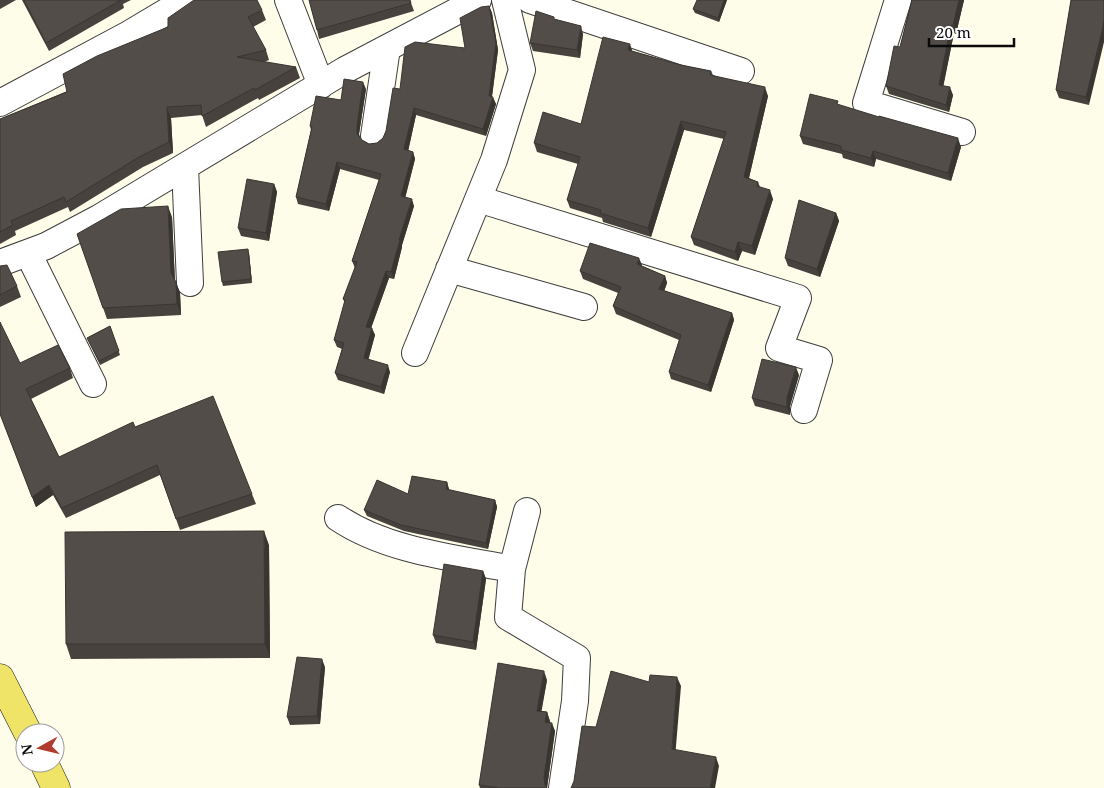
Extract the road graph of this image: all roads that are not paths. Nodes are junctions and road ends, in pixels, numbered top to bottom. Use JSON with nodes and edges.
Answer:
{"nodes":[{"id":1,"x":186,"y":0,"type":"edge"},
{"id":2,"x":288,"y":0,"type":"edge"},
{"id":3,"x":478,"y":0,"type":"edge"},
{"id":4,"x":505,"y":0,"type":"edge"},
{"id":5,"x":530,"y":0,"type":"edge"},
{"id":6,"x":898,"y":0,"type":"edge"},
{"id":7,"x":435,"y":11,"type":"edge"},
{"id":8,"x":387,"y":48,"type":"junction"},
{"id":9,"x":741,"y":71,"type":"dead end"},
{"id":10,"x":321,"y":84,"type":"junction"},
{"id":11,"x":0,"y":103,"type":"edge"},
{"id":12,"x":962,"y":132,"type":"dead end"},
{"id":13,"x":374,"y":136,"type":"dead end"},
{"id":14,"x":185,"y":167,"type":"junction"},
{"id":15,"x":478,"y":199,"type":"junction"},
{"id":16,"x":28,"y":253,"type":"junction"},
{"id":17,"x":0,"y":263,"type":"edge"},
{"id":18,"x":449,"y":269,"type":"junction"},
{"id":19,"x":190,"y":283,"type":"dead end"},
{"id":20,"x":584,"y":307,"type":"dead end"},
{"id":21,"x":415,"y":354,"type":"dead end"},
{"id":22,"x":93,"y":384,"type":"dead end"},
{"id":23,"x":804,"y":410,"type":"dead end"},
{"id":24,"x":527,"y":511,"type":"dead end"},
{"id":25,"x":338,"y":518,"type":"dead end"},
{"id":26,"x":512,"y":569,"type":"junction"},
{"id":27,"x":0,"y":678,"type":"edge"},
{"id":28,"x":23,"y":723,"type":"edge"},
{"id":29,"x":49,"y":773,"type":"edge"},
{"id":30,"x":56,"y":788,"type":"edge"},
{"id":31,"x":562,"y":788,"type":"edge"}],
"edges":[{"from":1,"to":11,"type":"street"},
{"from":2,"to":10,"type":"street"},
{"from":3,"to":7,"type":"street"},
{"from":4,"to":15,"type":"street"},
{"from":5,"to":9,"type":"street"},
{"from":6,"to":12,"type":"street"},
{"from":7,"to":8,"type":"street"},
{"from":8,"to":10,"type":"street"},
{"from":8,"to":13,"type":"street"},
{"from":10,"to":14,"type":"street"},
{"from":14,"to":16,"type":"street"},
{"from":14,"to":19,"type":"street"},
{"from":15,"to":18,"type":"street"},
{"from":15,"to":23,"type":"street"},
{"from":16,"to":17,"type":"street"},
{"from":16,"to":22,"type":"street"},
{"from":18,"to":20,"type":"street"},
{"from":18,"to":21,"type":"street"},
{"from":24,"to":26,"type":"street"},
{"from":25,"to":26,"type":"street"},
{"from":26,"to":31,"type":"street"},
{"from":27,"to":28,"type":"main road"},
{"from":29,"to":30,"type":"main road"}]}
